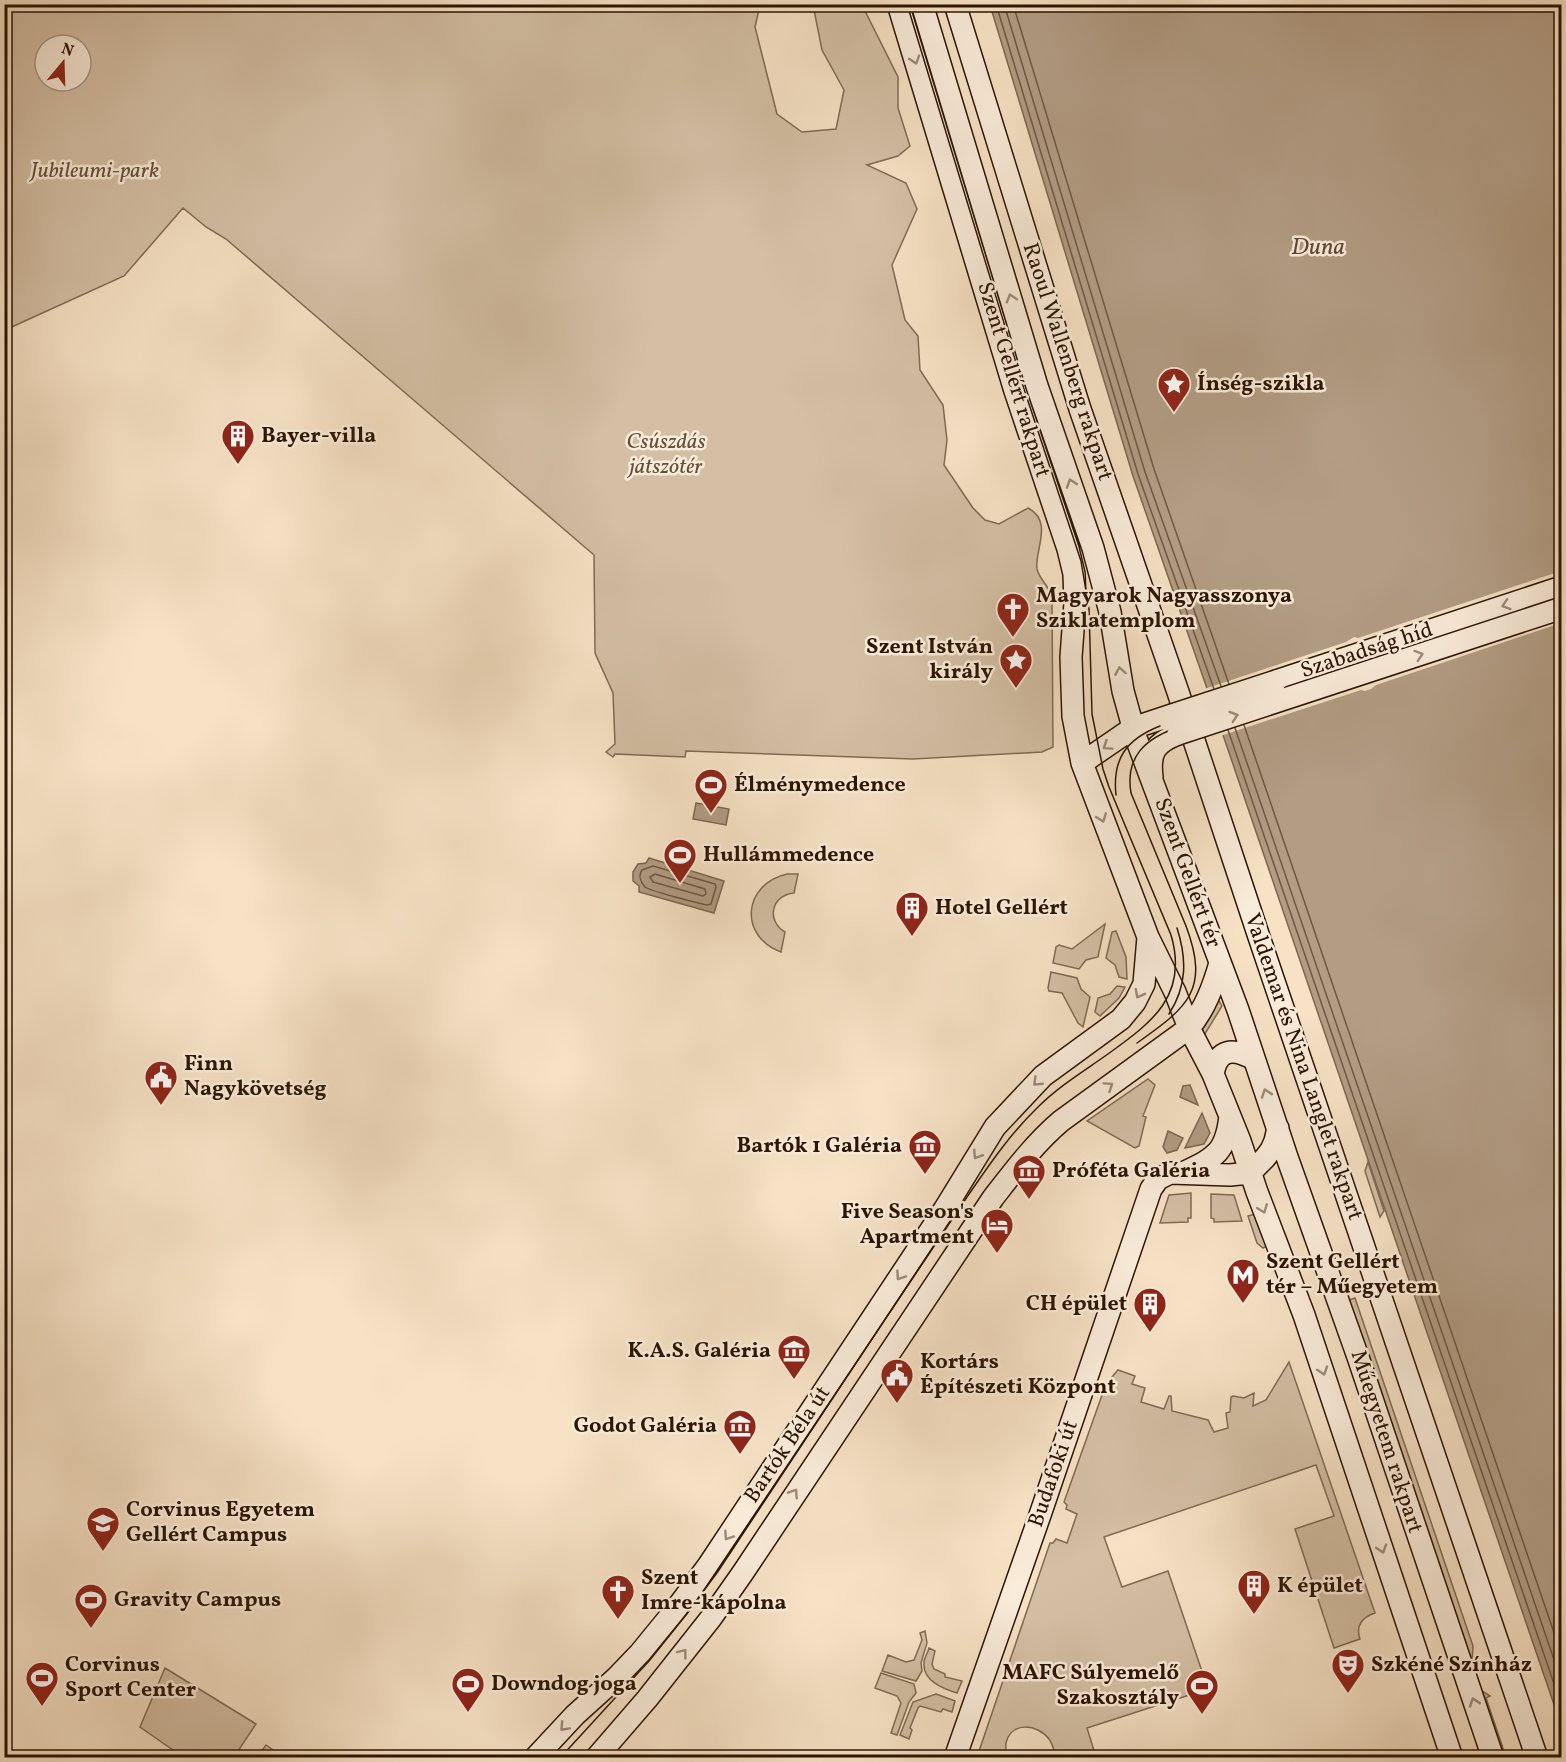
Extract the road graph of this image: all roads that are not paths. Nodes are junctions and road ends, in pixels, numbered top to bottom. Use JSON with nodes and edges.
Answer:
{"nodes":[{"id":1,"x":898,"y":4,"type":"edge"},
{"id":2,"x":922,"y":4,"type":"edge"},
{"id":3,"x":955,"y":4,"type":"edge"},
{"id":4,"x":1562,"y":587,"type":"edge"},
{"id":5,"x":1562,"y":608,"type":"edge"},
{"id":6,"x":1179,"y":722,"type":"junction"},
{"id":7,"x":1133,"y":728,"type":"junction"},
{"id":8,"x":1082,"y":763,"type":"junction"},
{"id":9,"x":1153,"y":783,"type":"junction"},
{"id":10,"x":1148,"y":936,"type":"junction"},
{"id":11,"x":1220,"y":963,"type":"junction"},
{"id":12,"x":1189,"y":1028,"type":"junction"},
{"id":13,"x":1254,"y":1059,"type":"junction"},
{"id":14,"x":1213,"y":1074,"type":"junction"},
{"id":15,"x":1230,"y":1116,"type":"junction"},
{"id":16,"x":1061,"y":1121,"type":"joint"},
{"id":17,"x":1278,"y":1128,"type":"junction"},
{"id":18,"x":1240,"y":1141,"type":"junction"},
{"id":19,"x":1271,"y":1150,"type":"junction"},
{"id":20,"x":1185,"y":1172,"type":"junction"},
{"id":21,"x":1250,"y":1173,"type":"junction"},
{"id":22,"x":535,"y":1758,"type":"edge"},
{"id":23,"x":596,"y":1758,"type":"edge"},
{"id":24,"x":955,"y":1758,"type":"edge"},
{"id":25,"x":1452,"y":1758,"type":"edge"},
{"id":26,"x":1492,"y":1758,"type":"edge"},
{"id":27,"x":1537,"y":1758,"type":"edge"}],
"edges":[{"from":1,"to":8,"type":"main road","name":"Szent Gellért rakpart","one_way":true},
{"from":7,"to":2,"type":"main road","name":"Szent Gellért rakpart","one_way":true},
{"from":3,"to":6,"type":"main road","name":"Raoul Wallenberg rakpart"},
{"from":4,"to":6,"type":"main road","name":"Szabadság híd","one_way":true,"bridge":true},
{"from":6,"to":5,"type":"main road","name":"Szabadság híd","one_way":true,"bridge":true},
{"from":6,"to":7,"type":"main road"},
{"from":6,"to":9,"type":"main road","name":"Szent Gellért tér"},
{"from":6,"to":27,"type":"main road","name":"Valdemar és Nina Langlet rakpart"},
{"from":7,"to":8,"type":"main road","one_way":true},
{"from":7,"to":9,"type":"main road","name":"Szent Gellért tér"},
{"from":8,"to":10,"type":"main road","one_way":true},
{"from":9,"to":11,"type":"main road","name":"Szent Gellért tér"},
{"from":10,"to":12,"type":"main road"},
{"from":10,"to":22,"type":"main road","name":"Bartók Béla út","one_way":true},
{"from":11,"to":12,"type":"main road","name":"Szent Gellért tér"},
{"from":11,"to":13,"type":"main road","name":"Szent Gellért tér"},
{"from":12,"to":14,"type":"main road"},
{"from":16,"to":12,"type":"main road","name":"Szent Gellért tér","one_way":true},
{"from":13,"to":14,"type":"main road"},
{"from":17,"to":13,"type":"main road","name":"Szent Gellért tér","one_way":true},
{"from":14,"to":15,"type":"main road"},
{"from":15,"to":18,"type":"main road"},
{"from":15,"to":20,"type":"main road"},
{"from":23,"to":16,"type":"main road","name":"Bartók Béla út","one_way":true},
{"from":17,"to":19,"type":"main road"},
{"from":26,"to":17,"type":"main road","name":"Műegyetem rakpart","one_way":true},
{"from":18,"to":19,"type":"main road"},
{"from":18,"to":21,"type":"main road"},
{"from":19,"to":21,"type":"main road"},
{"from":20,"to":21,"type":"main road"},
{"from":20,"to":24,"type":"main road","name":"Budafoki út"},
{"from":21,"to":25,"type":"main road","name":"Műegyetem rakpart","one_way":true}]}
